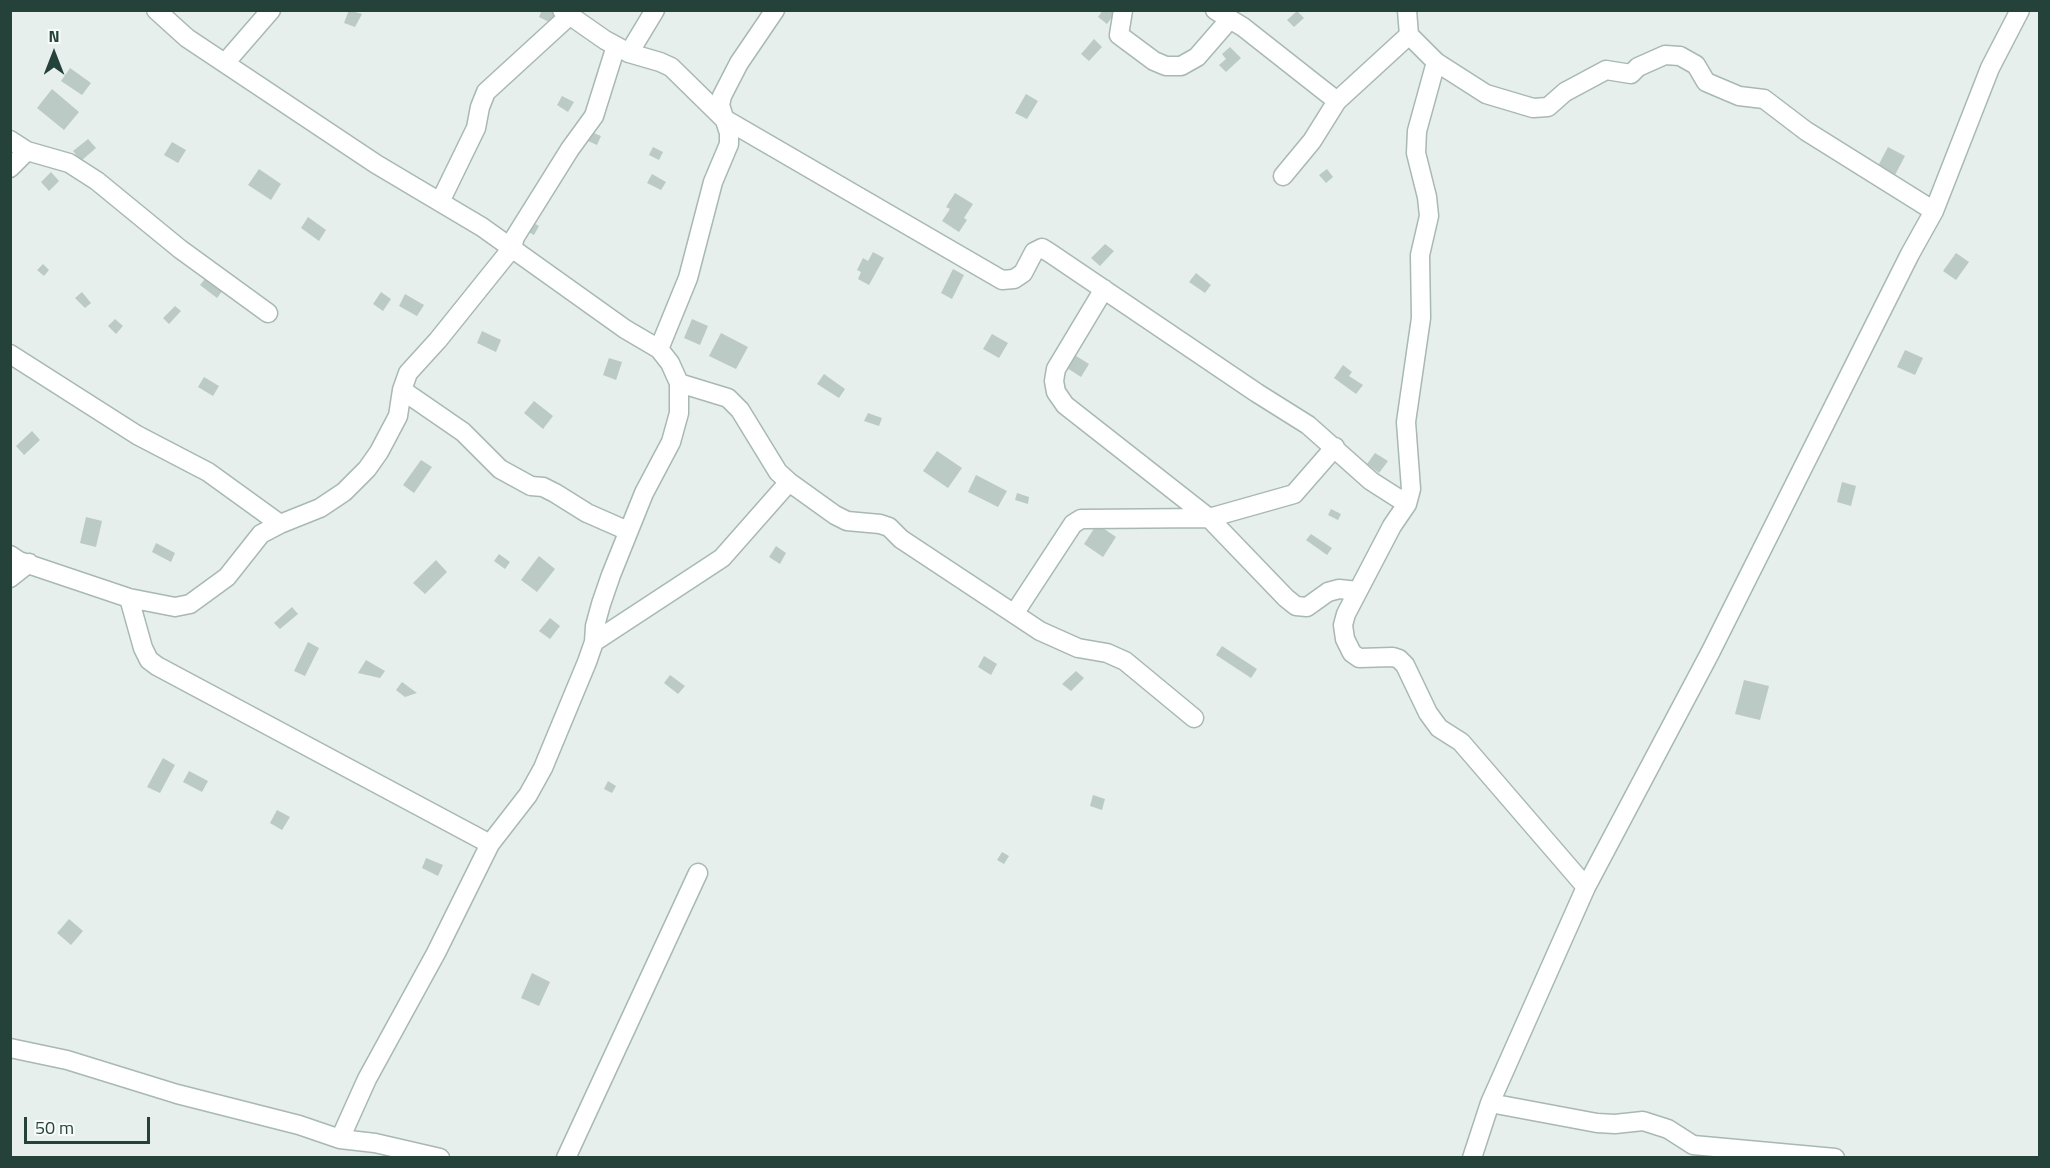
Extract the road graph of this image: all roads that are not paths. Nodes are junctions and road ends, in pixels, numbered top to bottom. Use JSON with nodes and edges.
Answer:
{"nodes":[{"id":1,"x":156,"y":10,"type":"edge"},
{"id":2,"x":271,"y":10,"type":"edge"},
{"id":3,"x":655,"y":10,"type":"edge"},
{"id":4,"x":775,"y":10,"type":"edge"},
{"id":5,"x":1123,"y":10,"type":"edge"},
{"id":6,"x":1407,"y":10,"type":"edge"},
{"id":7,"x":2020,"y":10,"type":"edge"},
{"id":8,"x":566,"y":13,"type":"edge"},
{"id":9,"x":1222,"y":15,"type":"edge"},
{"id":10,"x":1409,"y":35,"type":"junction"},
{"id":11,"x":622,"y":50,"type":"junction"},
{"id":12,"x":1436,"y":62,"type":"junction"},
{"id":13,"x":225,"y":63,"type":"junction"},
{"id":14,"x":1337,"y":101,"type":"junction"},
{"id":15,"x":723,"y":117,"type":"junction"},
{"id":16,"x":10,"y":140,"type":"edge"},
{"id":17,"x":27,"y":151,"type":"junction"},
{"id":18,"x":10,"y":168,"type":"edge"},
{"id":19,"x":1283,"y":176,"type":"dead end"},
{"id":20,"x":440,"y":202,"type":"junction"},
{"id":21,"x":1934,"y":211,"type":"junction"},
{"id":22,"x":512,"y":248,"type":"junction"},
{"id":23,"x":1104,"y":289,"type":"junction"},
{"id":24,"x":268,"y":314,"type":"dead end"},
{"id":25,"x":659,"y":349,"type":"junction"},
{"id":26,"x":10,"y":354,"type":"edge"},
{"id":27,"x":679,"y":383,"type":"junction"},
{"id":28,"x":402,"y":390,"type":"junction"},
{"id":29,"x":1335,"y":447,"type":"junction"},
{"id":30,"x":789,"y":482,"type":"junction"},
{"id":31,"x":1407,"y":504,"type":"junction"},
{"id":32,"x":1209,"y":518,"type":"junction"},
{"id":33,"x":280,"y":524,"type":"junction"},
{"id":34,"x":628,"y":531,"type":"junction"},
{"id":35,"x":10,"y":555,"type":"edge"},
{"id":36,"x":29,"y":563,"type":"junction"},
{"id":37,"x":10,"y":578,"type":"edge"},
{"id":38,"x":1358,"y":591,"type":"junction"},
{"id":39,"x":129,"y":598,"type":"junction"},
{"id":40,"x":1014,"y":614,"type":"junction"},
{"id":41,"x":594,"y":642,"type":"junction"},
{"id":42,"x":1194,"y":718,"type":"dead end"},
{"id":43,"x":490,"y":844,"type":"junction"},
{"id":44,"x":698,"y":873,"type":"dead end"},
{"id":45,"x":1586,"y":887,"type":"junction"},
{"id":46,"x":10,"y":1048,"type":"edge"},
{"id":47,"x":1490,"y":1103,"type":"junction"},
{"id":48,"x":340,"y":1139,"type":"junction"},
{"id":49,"x":378,"y":1150,"type":"edge"},
{"id":50,"x":440,"y":1158,"type":"edge"},
{"id":51,"x":566,"y":1158,"type":"edge"},
{"id":52,"x":1472,"y":1158,"type":"edge"},
{"id":53,"x":1835,"y":1158,"type":"edge"}],
"edges":[{"from":1,"to":13,"type":"street"},
{"from":2,"to":13,"type":"street"},
{"from":3,"to":11,"type":"street"},
{"from":4,"to":15,"type":"street"},
{"from":5,"to":9,"type":"street"},
{"from":6,"to":10,"type":"street"},
{"from":7,"to":21,"type":"street"},
{"from":8,"to":11,"type":"street"},
{"from":8,"to":20,"type":"street"},
{"from":9,"to":14,"type":"street"},
{"from":10,"to":12,"type":"street"},
{"from":10,"to":14,"type":"street"},
{"from":11,"to":15,"type":"street"},
{"from":11,"to":22,"type":"street"},
{"from":12,"to":21,"type":"street"},
{"from":12,"to":31,"type":"street"},
{"from":13,"to":20,"type":"street"},
{"from":14,"to":19,"type":"street"},
{"from":15,"to":23,"type":"street"},
{"from":15,"to":25,"type":"street"},
{"from":16,"to":17,"type":"street"},
{"from":17,"to":18,"type":"street"},
{"from":17,"to":24,"type":"street"},
{"from":20,"to":22,"type":"street"},
{"from":21,"to":45,"type":"street"},
{"from":22,"to":25,"type":"street"},
{"from":22,"to":28,"type":"street"},
{"from":23,"to":29,"type":"street"},
{"from":23,"to":32,"type":"street"},
{"from":25,"to":27,"type":"street"},
{"from":26,"to":33,"type":"street"},
{"from":27,"to":30,"type":"street"},
{"from":27,"to":34,"type":"street"},
{"from":28,"to":33,"type":"street"},
{"from":28,"to":34,"type":"street"},
{"from":29,"to":31,"type":"street"},
{"from":29,"to":32,"type":"street"},
{"from":30,"to":40,"type":"street"},
{"from":30,"to":41,"type":"street"},
{"from":31,"to":38,"type":"street"},
{"from":32,"to":38,"type":"street"},
{"from":32,"to":40,"type":"street"},
{"from":33,"to":39,"type":"street"},
{"from":34,"to":41,"type":"street"},
{"from":35,"to":36,"type":"street"},
{"from":36,"to":37,"type":"street"},
{"from":36,"to":39,"type":"street"},
{"from":38,"to":45,"type":"street"},
{"from":39,"to":43,"type":"street"},
{"from":40,"to":42,"type":"street"},
{"from":41,"to":43,"type":"street"},
{"from":43,"to":48,"type":"street"},
{"from":44,"to":51,"type":"street"},
{"from":45,"to":47,"type":"street"},
{"from":46,"to":48,"type":"street"},
{"from":47,"to":52,"type":"street"},
{"from":47,"to":53,"type":"street"},
{"from":48,"to":49,"type":"street"},
{"from":49,"to":50,"type":"street"}]}
